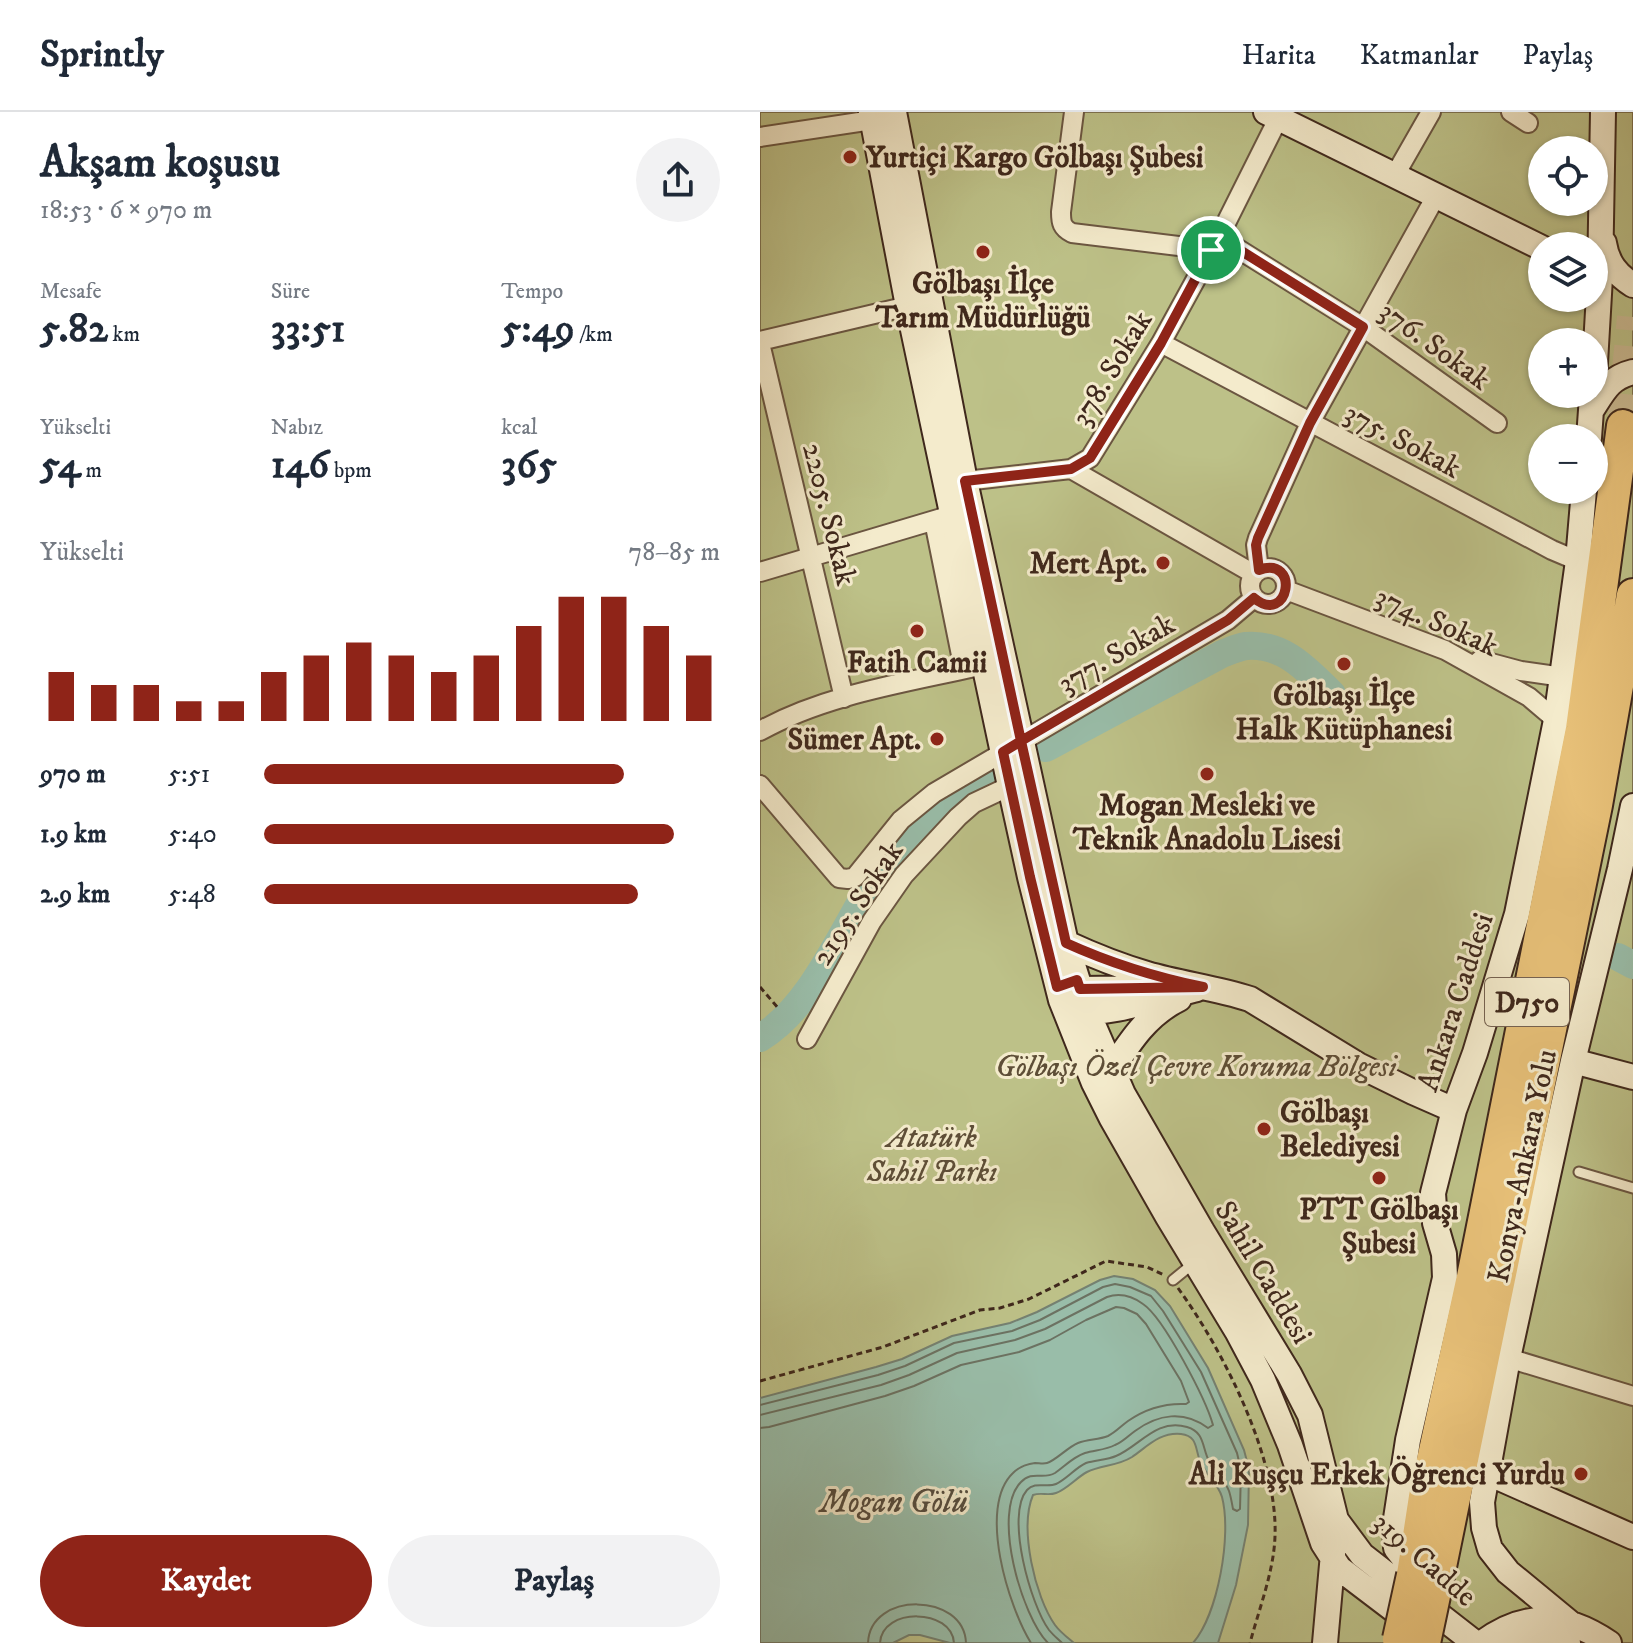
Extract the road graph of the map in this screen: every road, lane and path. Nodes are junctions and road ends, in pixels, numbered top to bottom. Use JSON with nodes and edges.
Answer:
{"nodes":[{"id":1,"x":1074,"y":112,"type":"edge"},
{"id":2,"x":1431,"y":112,"type":"edge"},
{"id":3,"x":1511,"y":112,"type":"edge"},
{"id":4,"x":1603,"y":112,"type":"edge"},
{"id":5,"x":879,"y":115,"type":"edge"},
{"id":6,"x":1281,"y":116,"type":"edge"},
{"id":7,"x":1528,"y":123,"type":"dead end"},
{"id":8,"x":1603,"y":136,"type":"edge"},
{"id":9,"x":760,"y":137,"type":"edge"},
{"id":10,"x":1395,"y":175,"type":"junction"},
{"id":11,"x":1436,"y":196,"type":"junction"},
{"id":12,"x":1601,"y":216,"type":"edge"},
{"id":13,"x":1528,"y":241,"type":"edge"},
{"id":14,"x":1215,"y":244,"type":"junction"},
{"id":15,"x":1608,"y":283,"type":"edge"},
{"id":16,"x":1633,"y":285,"type":"edge"},
{"id":17,"x":1633,"y":302,"type":"edge"},
{"id":18,"x":908,"y":306,"type":"junction"},
{"id":19,"x":1363,"y":327,"type":"junction"},
{"id":20,"x":760,"y":342,"type":"edge"},
{"id":21,"x":1161,"y":343,"type":"junction"},
{"id":22,"x":1633,"y":372,"type":"edge"},
{"id":23,"x":1608,"y":384,"type":"edge"},
{"id":24,"x":1310,"y":423,"type":"junction"},
{"id":25,"x":1497,"y":423,"type":"dead end"},
{"id":26,"x":1623,"y":426,"type":"tunnel mouth"},
{"id":27,"x":1071,"y":469,"type":"junction"},
{"id":28,"x":965,"y":481,"type":"junction"},
{"id":29,"x":1583,"y":504,"type":"edge"},
{"id":30,"x":944,"y":520,"type":"junction"},
{"id":31,"x":812,"y":557,"type":"junction"},
{"id":32,"x":1578,"y":561,"type":"junction"},
{"id":33,"x":760,"y":572,"type":"edge"},
{"id":34,"x":1257,"y":572,"type":"junction"},
{"id":35,"x":1286,"y":590,"type":"junction"},
{"id":36,"x":1633,"y":595,"type":"edge"},
{"id":37,"x":1254,"y":598,"type":"junction"},
{"id":38,"x":1445,"y":650,"type":"junction"},
{"id":39,"x":985,"y":665,"type":"junction"},
{"id":40,"x":1563,"y":677,"type":"junction"},
{"id":41,"x":844,"y":698,"type":"junction"},
{"id":42,"x":1556,"y":720,"type":"junction"},
{"id":43,"x":760,"y":731,"type":"edge"},
{"id":44,"x":1012,"y":746,"type":"junction"},
{"id":45,"x":760,"y":785,"type":"edge"},
{"id":46,"x":1010,"y":786,"type":"junction"},
{"id":47,"x":1633,"y":806,"type":"edge"},
{"id":48,"x":1625,"y":862,"type":"edge"},
{"id":49,"x":1066,"y":943,"type":"junction"},
{"id":50,"x":760,"y":987,"type":"edge"},
{"id":51,"x":1203,"y":987,"type":"junction"},
{"id":52,"x":1069,"y":989,"type":"junction"},
{"id":53,"x":779,"y":1009,"type":"dead end"},
{"id":54,"x":1088,"y":1013,"type":"junction"},
{"id":55,"x":807,"y":1039,"type":"dead end"},
{"id":56,"x":1560,"y":1055,"type":"junction"},
{"id":57,"x":1112,"y":1069,"type":"junction"},
{"id":58,"x":1633,"y":1077,"type":"edge"},
{"id":59,"x":1454,"y":1110,"type":"junction"},
{"id":60,"x":1579,"y":1172,"type":"dead end"},
{"id":61,"x":1633,"y":1188,"type":"edge"},
{"id":62,"x":1195,"y":1262,"type":"junction"},
{"id":63,"x":1173,"y":1280,"type":"junction"},
{"id":64,"x":1508,"y":1358,"type":"junction"},
{"id":65,"x":763,"y":1381,"type":"edge"},
{"id":66,"x":1633,"y":1396,"type":"edge"},
{"id":67,"x":1488,"y":1473,"type":"junction"},
{"id":68,"x":1336,"y":1520,"type":"junction"},
{"id":69,"x":1633,"y":1537,"type":"edge"},
{"id":70,"x":1335,"y":1563,"type":"junction"},
{"id":71,"x":1421,"y":1578,"type":"junction"},
{"id":72,"x":1569,"y":1633,"type":"edge"},
{"id":73,"x":1524,"y":1634,"type":"edge"},
{"id":74,"x":1407,"y":1642,"type":"edge"},
{"id":75,"x":1250,"y":1643,"type":"edge"},
{"id":76,"x":1325,"y":1643,"type":"edge"},
{"id":77,"x":1438,"y":1643,"type":"edge"},
{"id":78,"x":1475,"y":1643,"type":"edge"},
{"id":79,"x":1482,"y":1643,"type":"edge"},
{"id":80,"x":1609,"y":1643,"type":"edge"}],
"edges":[{"from":1,"to":14,"type":"street"},
{"from":2,"to":10,"type":"street"},
{"from":3,"to":7,"type":"street"},
{"from":4,"to":8,"type":"street"},
{"from":5,"to":9,"type":"street"},
{"from":5,"to":18,"type":"street"},
{"from":5,"to":28,"type":"street"},
{"from":6,"to":10,"type":"street"},
{"from":6,"to":14,"type":"street","name":"378. Sokak"},
{"from":10,"to":11,"type":"street"},
{"from":11,"to":13,"type":"street"},
{"from":11,"to":19,"type":"street"},
{"from":12,"to":16,"type":"street"},
{"from":14,"to":19,"type":"street","name":"376. Sokak"},
{"from":14,"to":21,"type":"street","name":"378. Sokak"},
{"from":15,"to":17,"type":"street"},
{"from":18,"to":20,"type":"street"},
{"from":18,"to":30,"type":"street"},
{"from":19,"to":24,"type":"street"},
{"from":19,"to":25,"type":"street","name":"376. Sokak"},
{"from":20,"to":31,"type":"street","name":"2205. Sokak"},
{"from":21,"to":24,"type":"street","name":"375. Sokak"},
{"from":21,"to":27,"type":"street","name":"378. Sokak"},
{"from":22,"to":23,"type":"street"},
{"from":24,"to":32,"type":"street","name":"375. Sokak"},
{"from":24,"to":34,"type":"street"},
{"from":26,"to":71,"type":"highway","number":"D750"},
{"from":27,"to":28,"type":"street"},
{"from":27,"to":34,"type":"street"},
{"from":28,"to":44,"type":"street"},
{"from":29,"to":32,"type":"street","name":"Ankara Caddesi"},
{"from":30,"to":30,"type":"street"},
{"from":30,"to":31,"type":"street"},
{"from":30,"to":39,"type":"street"},
{"from":31,"to":33,"type":"street"},
{"from":31,"to":41,"type":"street","name":"2205. Sokak"},
{"from":32,"to":40,"type":"street","name":"Ankara Caddesi"},
{"from":34,"to":35,"type":"street"},
{"from":34,"to":37,"type":"street"},
{"from":35,"to":37,"type":"street"},
{"from":35,"to":38,"type":"street","name":"374. Sokak"},
{"from":36,"to":56,"type":"highway","name":"Konya-Ankara Yolu","number":"D750"},
{"from":37,"to":44,"type":"street","name":"377. Sokak"},
{"from":38,"to":40,"type":"street"},
{"from":38,"to":42,"type":"street","name":"374. Sokak"},
{"from":39,"to":41,"type":"street"},
{"from":39,"to":44,"type":"street"},
{"from":40,"to":42,"type":"street","name":"Ankara Caddesi"},
{"from":41,"to":43,"type":"street"},
{"from":42,"to":59,"type":"street","name":"Ankara Caddesi"},
{"from":44,"to":45,"type":"street","name":"377. Sokak"},
{"from":44,"to":46,"type":"street"},
{"from":44,"to":49,"type":"street"},
{"from":46,"to":52,"type":"street"},
{"from":46,"to":55,"type":"street","name":"2195. Sokak"},
{"from":47,"to":48,"type":"street"},
{"from":48,"to":56,"type":"street"},
{"from":49,"to":51,"type":"street"},
{"from":49,"to":52,"type":"street"},
{"from":50,"to":53,"type":"path"},
{"from":51,"to":52,"type":"street"},
{"from":51,"to":54,"type":"street"},
{"from":51,"to":57,"type":"street"},
{"from":51,"to":59,"type":"street"},
{"from":52,"to":54,"type":"street","name":"Sahil Caddesi"},
{"from":52,"to":62,"type":"street"},
{"from":54,"to":57,"type":"street","name":"Sahil Caddesi"},
{"from":56,"to":58,"type":"street"},
{"from":56,"to":64,"type":"street"},
{"from":56,"to":71,"type":"highway","name":"Konya-Ankara Yolu","number":"D750"},
{"from":57,"to":68,"type":"street","name":"Sahil Caddesi"},
{"from":59,"to":71,"type":"street","name":"Ankara Caddesi"},
{"from":60,"to":61,"type":"lane"},
{"from":62,"to":63,"type":"lane"},
{"from":62,"to":70,"type":"street"},
{"from":63,"to":65,"type":"path"},
{"from":63,"to":75,"type":"path"},
{"from":64,"to":66,"type":"street"},
{"from":64,"to":67,"type":"street"},
{"from":67,"to":69,"type":"street"},
{"from":67,"to":72,"type":"street","name":"319. Cadde"},
{"from":68,"to":70,"type":"street","name":"Sahil Caddesi"},
{"from":68,"to":78,"type":"street","name":"319. Cadde"},
{"from":70,"to":76,"type":"street","name":"Sahil Caddesi"},
{"from":70,"to":77,"type":"street","name":"319. Cadde"},
{"from":71,"to":74,"type":"highway","number":"D750","bridge":true},
{"from":72,"to":73,"type":"street","name":"319. Cadde"},
{"from":72,"to":80,"type":"street","name":"319. Cadde"},
{"from":73,"to":79,"type":"street","name":"319. Cadde"}]}
